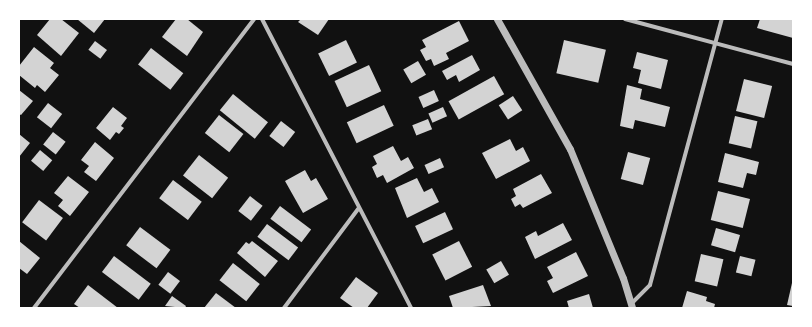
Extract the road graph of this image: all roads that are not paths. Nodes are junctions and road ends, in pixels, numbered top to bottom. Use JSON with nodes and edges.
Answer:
{"nodes":[{"id":1,"x":254,"y":19,"type":"edge"},
{"id":2,"x":262,"y":19,"type":"edge"},
{"id":3,"x":625,"y":19,"type":"edge"},
{"id":4,"x":722,"y":19,"type":"edge"},
{"id":5,"x":500,"y":21,"type":"edge"},
{"id":6,"x":716,"y":43,"type":"junction"},
{"id":7,"x":793,"y":64,"type":"edge"},
{"id":8,"x":358,"y":209,"type":"junction"},
{"id":9,"x":632,"y":306,"type":"edge"},
{"id":10,"x":34,"y":308,"type":"edge"},
{"id":11,"x":284,"y":308,"type":"edge"},
{"id":12,"x":410,"y":308,"type":"edge"}],
"edges":[{"from":1,"to":10,"type":"street"},
{"from":2,"to":8,"type":"street"},
{"from":3,"to":6,"type":"street"},
{"from":4,"to":6,"type":"street"},
{"from":5,"to":9,"type":"street"},
{"from":6,"to":7,"type":"street"},
{"from":6,"to":9,"type":"street"},
{"from":8,"to":11,"type":"street"},
{"from":8,"to":12,"type":"street"}]}
